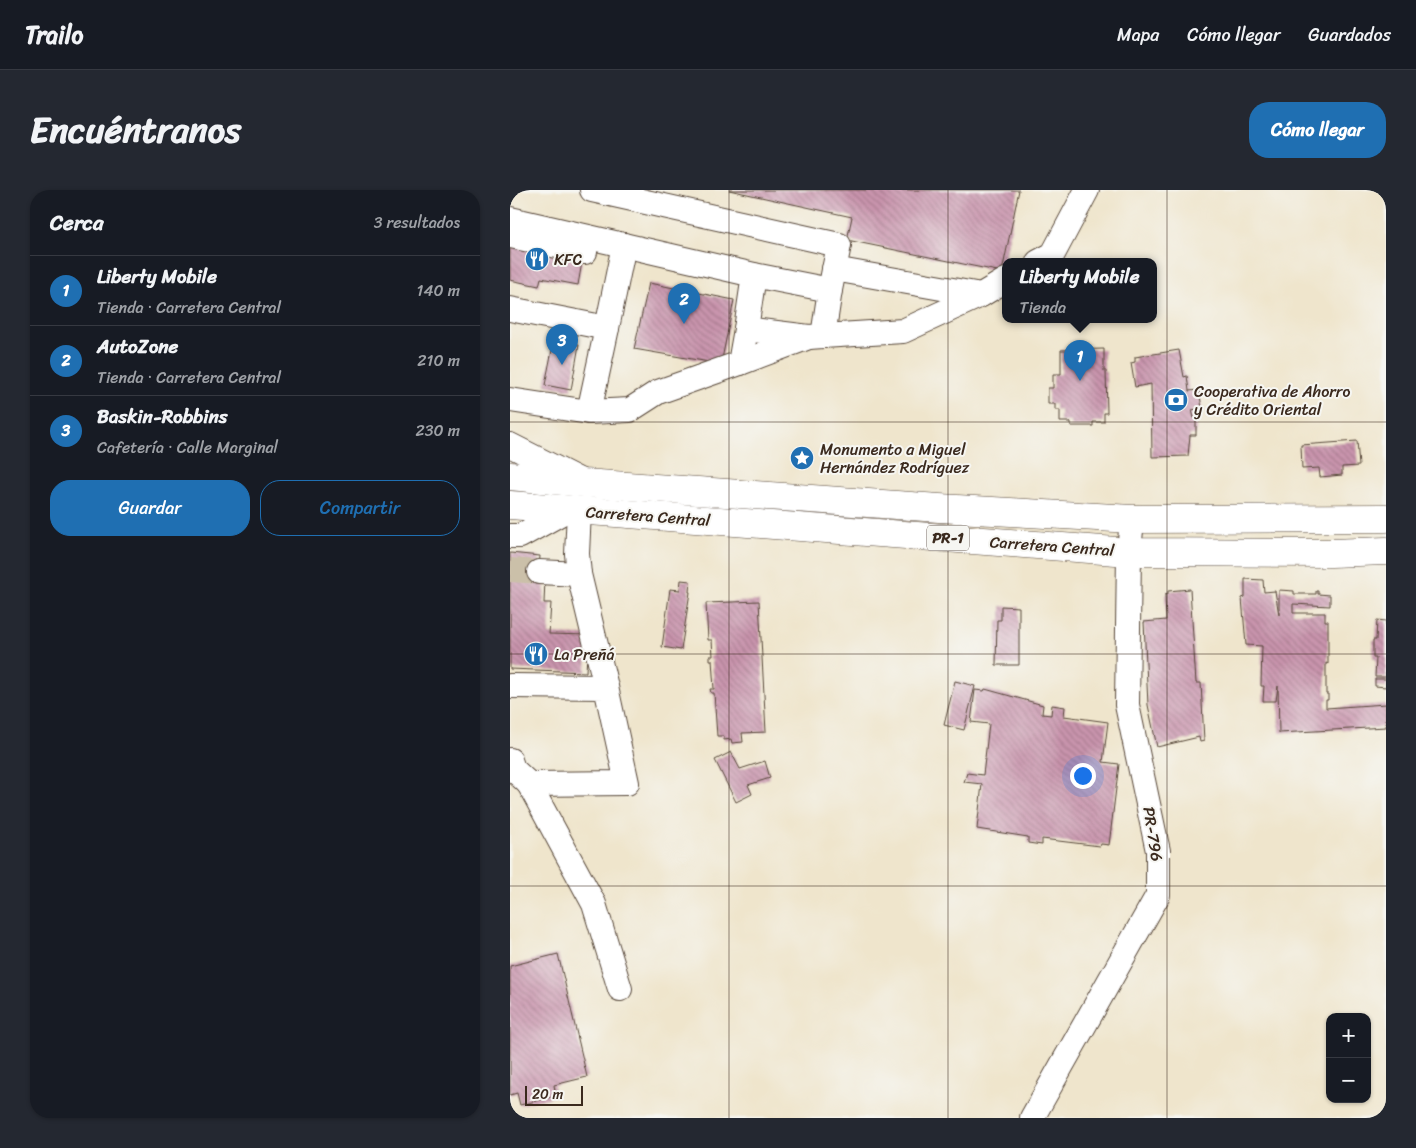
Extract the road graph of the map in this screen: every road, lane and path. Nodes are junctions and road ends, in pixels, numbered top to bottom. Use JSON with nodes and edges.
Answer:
{"nodes":[{"id":1,"x":592,"y":190,"type":"edge"},
{"id":2,"x":1087,"y":190,"type":"edge"},
{"id":3,"x":510,"y":219,"type":"edge"},
{"id":4,"x":510,"y":234,"type":"edge"},
{"id":5,"x":623,"y":252,"type":"junction"},
{"id":6,"x":1046,"y":258,"type":"edge"},
{"id":7,"x":754,"y":275,"type":"junction"},
{"id":8,"x":832,"y":280,"type":"junction"},
{"id":9,"x":1002,"y":282,"type":"edge"},
{"id":10,"x":981,"y":295,"type":"junction"},
{"id":11,"x":510,"y":310,"type":"edge"},
{"id":12,"x":607,"y":328,"type":"junction"},
{"id":13,"x":746,"y":329,"type":"junction"},
{"id":14,"x":816,"y":336,"type":"junction"},
{"id":15,"x":740,"y":363,"type":"junction"},
{"id":16,"x":510,"y":400,"type":"edge"},
{"id":17,"x":589,"y":412,"type":"junction"},
{"id":18,"x":510,"y":445,"type":"edge"},
{"id":19,"x":510,"y":476,"type":"edge"},
{"id":20,"x":584,"y":483,"type":"junction"},
{"id":21,"x":510,"y":505,"type":"edge"},
{"id":22,"x":573,"y":510,"type":"junction"},
{"id":23,"x":1386,"y":518,"type":"edge"},
{"id":24,"x":1132,"y":519,"type":"junction"},
{"id":25,"x":510,"y":536,"type":"edge"},
{"id":26,"x":1129,"y":552,"type":"junction"},
{"id":27,"x":1386,"y":552,"type":"edge"},
{"id":28,"x":538,"y":572,"type":"tunnel mouth"},
{"id":29,"x":579,"y":574,"type":"junction"},
{"id":30,"x":510,"y":686,"type":"edge"},
{"id":31,"x":606,"y":687,"type":"junction"},
{"id":32,"x":510,"y":760,"type":"edge"},
{"id":33,"x":529,"y":784,"type":"junction"},
{"id":34,"x":620,"y":989,"type":"dead end"},
{"id":35,"x":1032,"y":1118,"type":"edge"}],
"edges":[{"from":1,"to":8,"type":"street"},
{"from":2,"to":6,"type":"street"},
{"from":3,"to":5,"type":"street"},
{"from":4,"to":5,"type":"street"},
{"from":5,"to":7,"type":"street"},
{"from":5,"to":12,"type":"street"},
{"from":7,"to":8,"type":"street"},
{"from":7,"to":13,"type":"street"},
{"from":8,"to":10,"type":"street"},
{"from":8,"to":14,"type":"street"},
{"from":9,"to":10,"type":"street"},
{"from":10,"to":14,"type":"street"},
{"from":11,"to":12,"type":"street"},
{"from":12,"to":17,"type":"street"},
{"from":13,"to":14,"type":"street"},
{"from":13,"to":15,"type":"street"},
{"from":14,"to":15,"type":"street"},
{"from":15,"to":17,"type":"street"},
{"from":16,"to":17,"type":"street"},
{"from":18,"to":20,"type":"street"},
{"from":19,"to":20,"type":"main road","name":"Carretera Central","number":"PR-1"},
{"from":20,"to":24,"type":"main road","name":"Carretera Central","number":"PR-1"},
{"from":21,"to":22,"type":"main road","name":"Carretera Central","number":"PR-1"},
{"from":22,"to":25,"type":"street"},
{"from":22,"to":26,"type":"main road","name":"Carretera Central","number":"PR-1"},
{"from":22,"to":29,"type":"street"},
{"from":23,"to":24,"type":"main road","name":"Carretera Central","number":"PR-1"},
{"from":24,"to":26,"type":"street","name":"PR-796","number":"PR-796"},
{"from":26,"to":27,"type":"main road","name":"Carretera Central","number":"PR-1"},
{"from":26,"to":35,"type":"street","name":"PR-796","number":"PR-796"},
{"from":28,"to":29,"type":"street"},
{"from":29,"to":31,"type":"street"},
{"from":30,"to":31,"type":"street"},
{"from":31,"to":33,"type":"street"},
{"from":32,"to":33,"type":"street"},
{"from":33,"to":34,"type":"street"}]}
